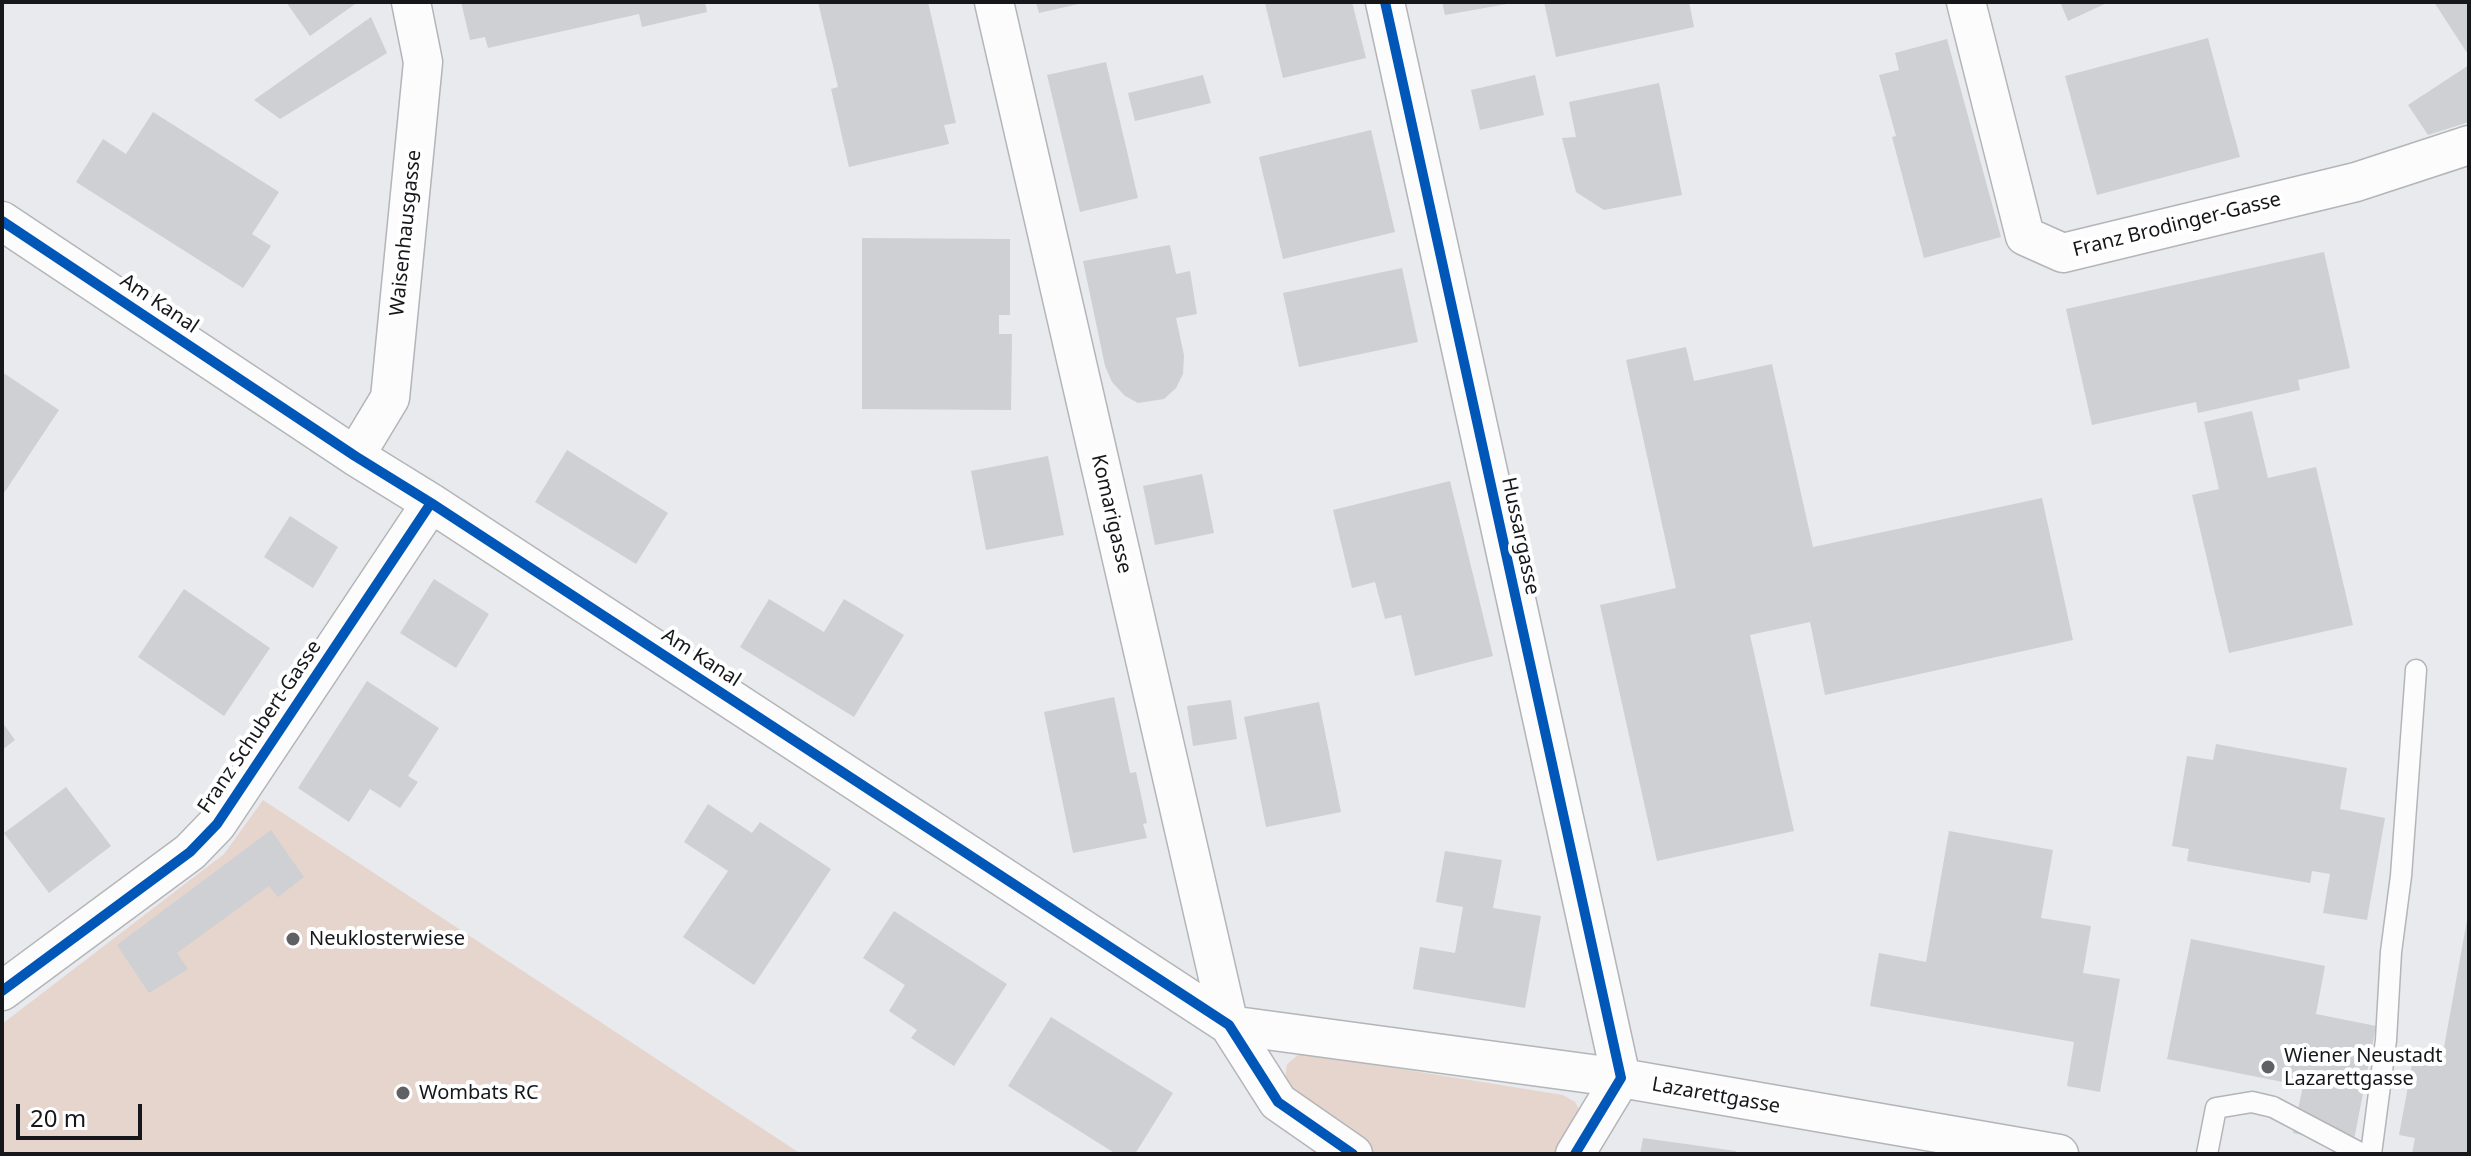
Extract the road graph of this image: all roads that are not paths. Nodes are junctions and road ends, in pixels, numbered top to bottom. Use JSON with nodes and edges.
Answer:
{"nodes":[{"id":1,"x":411,"y":2,"type":"edge"},
{"id":2,"x":994,"y":2,"type":"edge"},
{"id":3,"x":1385,"y":2,"type":"edge"},
{"id":4,"x":1966,"y":2,"type":"edge"},
{"id":5,"x":2469,"y":145,"type":"edge"},
{"id":6,"x":2,"y":221,"type":"edge"},
{"id":7,"x":355,"y":456,"type":"junction"},
{"id":8,"x":431,"y":503,"type":"junction"},
{"id":9,"x":2416,"y":670,"type":"dead end"},
{"id":10,"x":2,"y":991,"type":"edge"},
{"id":11,"x":1229,"y":1025,"type":"junction"},
{"id":12,"x":1621,"y":1078,"type":"junction"},
{"id":13,"x":1353,"y":1154,"type":"edge"},
{"id":14,"x":1575,"y":1154,"type":"edge"},
{"id":15,"x":2059,"y":1154,"type":"edge"},
{"id":16,"x":2207,"y":1154,"type":"edge"},
{"id":17,"x":2362,"y":1154,"type":"edge"},
{"id":18,"x":2371,"y":1154,"type":"edge"}],
"edges":[{"from":1,"to":7,"type":"street","name":"Waisenhausgasse"},
{"from":2,"to":11,"type":"street","name":"Komarigasse"},
{"from":3,"to":12,"type":"street","name":"Hussargasse"},
{"from":4,"to":5,"type":"street","name":"Franz Brodinger-Gasse"},
{"from":6,"to":7,"type":"street","name":"Am Kanal"},
{"from":7,"to":8,"type":"street","name":"Am Kanal"},
{"from":8,"to":10,"type":"street","name":"Franz Schubert-Gasse"},
{"from":8,"to":11,"type":"street","name":"Am Kanal"},
{"from":9,"to":18,"type":"lane"},
{"from":11,"to":12,"type":"street","name":"Lazarettgasse"},
{"from":11,"to":13,"type":"street","name":"Am Kanal"},
{"from":12,"to":14,"type":"street"},
{"from":12,"to":15,"type":"street","name":"Lazarettgasse"},
{"from":16,"to":17,"type":"lane"}]}
